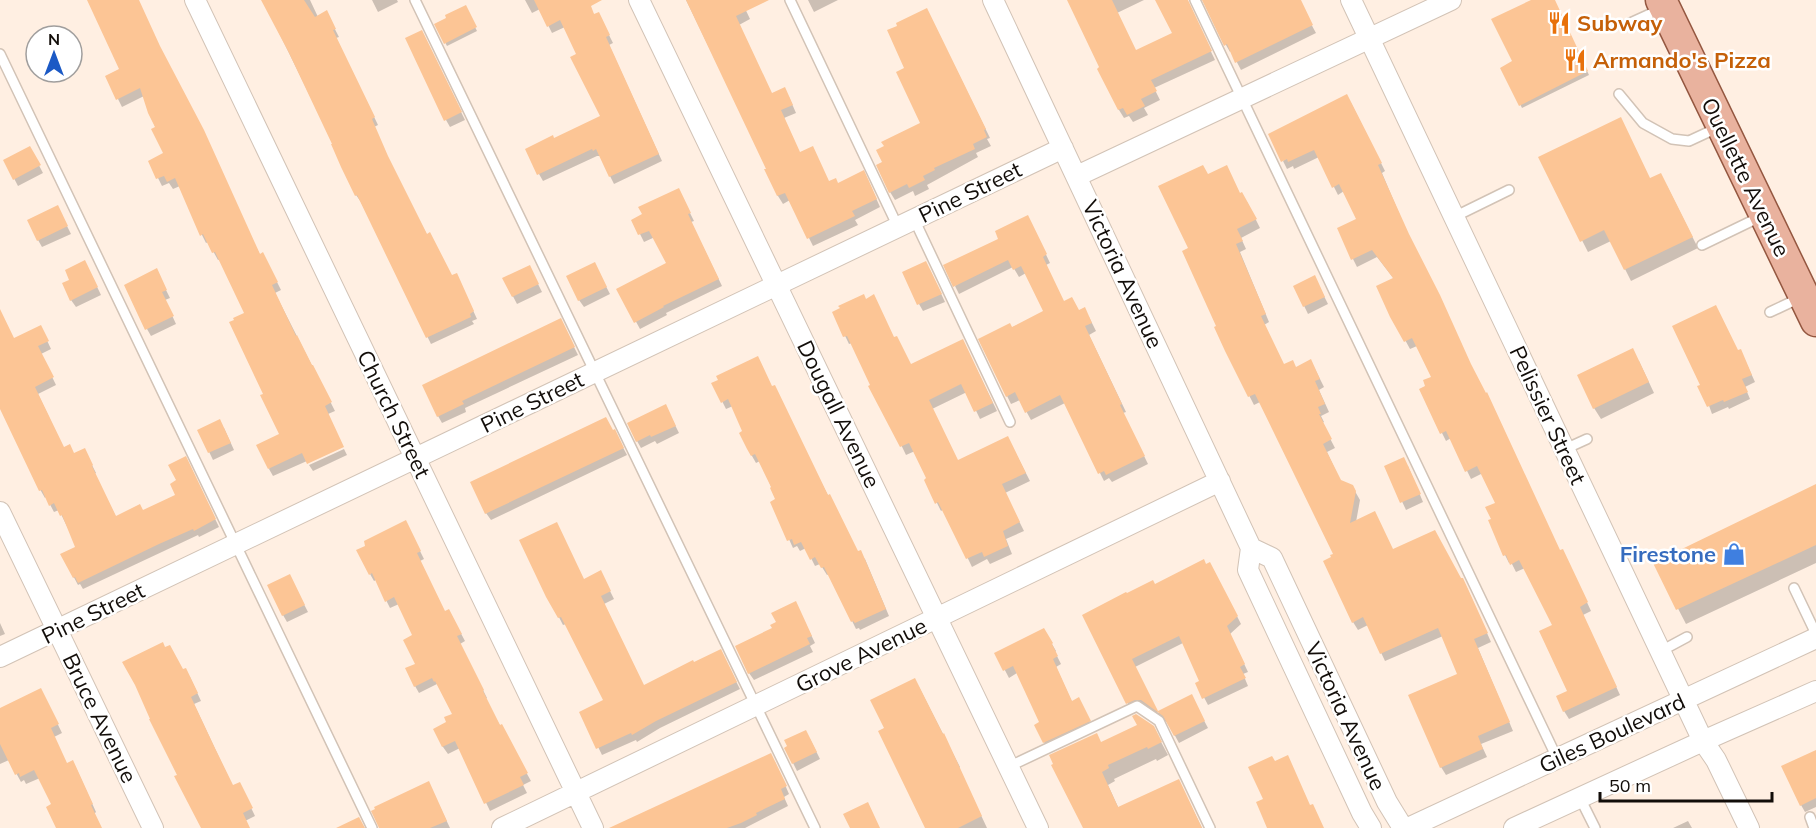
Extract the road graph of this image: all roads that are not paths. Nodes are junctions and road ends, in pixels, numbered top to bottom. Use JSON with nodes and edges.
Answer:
{"nodes":[{"id":1,"x":195,"y":0,"type":"edge"},
{"id":2,"x":415,"y":0,"type":"edge"},
{"id":3,"x":639,"y":0,"type":"edge"},
{"id":4,"x":790,"y":0,"type":"edge"},
{"id":5,"x":993,"y":0,"type":"edge"},
{"id":6,"x":1195,"y":0,"type":"edge"},
{"id":7,"x":1351,"y":0,"type":"edge"},
{"id":8,"x":1443,"y":2,"type":"edge"},
{"id":9,"x":1663,"y":4,"type":"edge"},
{"id":10,"x":1628,"y":24,"type":"dead end"},
{"id":11,"x":1369,"y":39,"type":"junction"},
{"id":12,"x":0,"y":54,"type":"edge"},
{"id":13,"x":1619,"y":94,"type":"dead end"},
{"id":14,"x":1242,"y":98,"type":"junction"},
{"id":15,"x":1722,"y":126,"type":"junction"},
{"id":16,"x":1063,"y":147,"type":"junction"},
{"id":17,"x":1077,"y":176,"type":"junction"},
{"id":18,"x":1509,"y":190,"type":"dead end"},
{"id":19,"x":1765,"y":215,"type":"junction"},
{"id":20,"x":1454,"y":217,"type":"junction"},
{"id":21,"x":906,"y":223,"type":"junction"},
{"id":22,"x":1702,"y":245,"type":"dead end"},
{"id":23,"x":777,"y":285,"type":"junction"},
{"id":24,"x":1806,"y":294,"type":"edge"},
{"id":25,"x":1770,"y":312,"type":"dead end"},
{"id":26,"x":595,"y":372,"type":"junction"},
{"id":27,"x":1010,"y":422,"type":"dead end"},
{"id":28,"x":1587,"y":439,"type":"dead end"},
{"id":29,"x":1564,"y":449,"type":"junction"},
{"id":30,"x":416,"y":458,"type":"junction"},
{"id":31,"x":1220,"y":481,"type":"junction"},
{"id":32,"x":0,"y":512,"type":"edge"},
{"id":33,"x":236,"y":544,"type":"junction"},
{"id":34,"x":1251,"y":548,"type":"junction"},
{"id":35,"x":1794,"y":588,"type":"dead end"},
{"id":36,"x":937,"y":618,"type":"junction"},
{"id":37,"x":57,"y":630,"type":"junction"},
{"id":38,"x":1816,"y":636,"type":"edge"},
{"id":39,"x":1687,"y":637,"type":"dead end"},
{"id":40,"x":1660,"y":651,"type":"junction"},
{"id":41,"x":0,"y":657,"type":"edge"},
{"id":42,"x":1816,"y":691,"type":"edge"},
{"id":43,"x":1683,"y":700,"type":"junction"},
{"id":44,"x":756,"y":705,"type":"junction"},
{"id":45,"x":1703,"y":741,"type":"junction"},
{"id":46,"x":1557,"y":758,"type":"junction"},
{"id":47,"x":1008,"y":766,"type":"junction"},
{"id":48,"x":576,"y":792,"type":"junction"},
{"id":49,"x":1580,"y":798,"type":"junction"},
{"id":50,"x":1810,"y":817,"type":"dead end"},
{"id":51,"x":153,"y":828,"type":"edge"},
{"id":52,"x":372,"y":828,"type":"edge"},
{"id":53,"x":502,"y":828,"type":"edge"},
{"id":54,"x":593,"y":828,"type":"edge"},
{"id":55,"x":815,"y":828,"type":"edge"},
{"id":56,"x":1038,"y":828,"type":"edge"},
{"id":57,"x":1210,"y":828,"type":"edge"},
{"id":58,"x":1371,"y":828,"type":"edge"},
{"id":59,"x":1406,"y":828,"type":"edge"},
{"id":60,"x":1514,"y":828,"type":"edge"},
{"id":61,"x":1595,"y":828,"type":"edge"},
{"id":62,"x":1749,"y":828,"type":"edge"},
{"id":63,"x":1815,"y":828,"type":"edge"}],
"edges":[{"from":1,"to":30,"type":"street","name":"Church Street"},
{"from":2,"to":26,"type":"lane"},
{"from":3,"to":23,"type":"street","name":"Dougall Avenue"},
{"from":4,"to":21,"type":"lane"},
{"from":5,"to":16,"type":"street","name":"Victoria Avenue"},
{"from":6,"to":14,"type":"lane"},
{"from":7,"to":11,"type":"street","name":"Pelissier Street"},
{"from":8,"to":11,"type":"street"},
{"from":9,"to":10,"type":"lane"},
{"from":9,"to":15,"type":"main road","name":"Ouellette Avenue"},
{"from":11,"to":14,"type":"street"},
{"from":11,"to":20,"type":"street","name":"Pelissier Street"},
{"from":12,"to":33,"type":"lane"},
{"from":13,"to":15,"type":"lane"},
{"from":14,"to":17,"type":"street"},
{"from":14,"to":46,"type":"lane"},
{"from":15,"to":19,"type":"main road","name":"Ouellette Avenue"},
{"from":16,"to":17,"type":"street","name":"Victoria Avenue"},
{"from":16,"to":21,"type":"street","name":"Pine Street"},
{"from":17,"to":31,"type":"street","name":"Victoria Avenue"},
{"from":18,"to":20,"type":"lane"},
{"from":19,"to":22,"type":"lane"},
{"from":19,"to":24,"type":"main road","name":"Ouellette Avenue"},
{"from":20,"to":29,"type":"street","name":"Pelissier Street"},
{"from":21,"to":23,"type":"street","name":"Pine Street"},
{"from":21,"to":27,"type":"lane"},
{"from":23,"to":26,"type":"street","name":"Pine Street"},
{"from":23,"to":36,"type":"street","name":"Dougall Avenue"},
{"from":24,"to":25,"type":"lane"},
{"from":26,"to":30,"type":"street","name":"Pine Street"},
{"from":26,"to":44,"type":"lane"},
{"from":28,"to":29,"type":"lane"},
{"from":29,"to":40,"type":"street","name":"Pelissier Street"},
{"from":30,"to":33,"type":"street","name":"Pine Street"},
{"from":30,"to":48,"type":"street","name":"Church Street"},
{"from":31,"to":34,"type":"street","name":"Victoria Avenue"},
{"from":31,"to":36,"type":"street","name":"Grove Avenue"},
{"from":32,"to":37,"type":"street","name":"Bruce Avenue"},
{"from":33,"to":37,"type":"street","name":"Pine Street"},
{"from":33,"to":52,"type":"lane"},
{"from":34,"to":58,"type":"street","name":"Victoria Avenue"},
{"from":34,"to":59,"type":"street","name":"Victoria Avenue"},
{"from":35,"to":38,"type":"lane"},
{"from":36,"to":44,"type":"street","name":"Grove Avenue"},
{"from":36,"to":47,"type":"street","name":"Dougall Avenue"},
{"from":37,"to":41,"type":"street","name":"Pine Street"},
{"from":37,"to":51,"type":"street","name":"Bruce Avenue"},
{"from":38,"to":43,"type":"street","name":"Giles Boulevard"},
{"from":39,"to":40,"type":"lane"},
{"from":40,"to":43,"type":"street","name":"Pelissier Street"},
{"from":42,"to":45,"type":"street","name":"Giles Boulevard"},
{"from":43,"to":45,"type":"street","name":"Pelissier Street"},
{"from":43,"to":46,"type":"street","name":"Giles Boulevard"},
{"from":44,"to":48,"type":"street","name":"Grove Avenue"},
{"from":44,"to":55,"type":"lane"},
{"from":45,"to":49,"type":"street","name":"Giles Boulevard"},
{"from":45,"to":62,"type":"street","name":"Pelissier Street"},
{"from":46,"to":59,"type":"street","name":"Giles Boulevard"},
{"from":47,"to":56,"type":"street","name":"Dougall Avenue"},
{"from":47,"to":57,"type":"lane"},
{"from":48,"to":53,"type":"street","name":"Grove Avenue"},
{"from":48,"to":54,"type":"street","name":"Church Street"},
{"from":49,"to":60,"type":"street","name":"Giles Boulevard"},
{"from":49,"to":61,"type":"lane"},
{"from":50,"to":63,"type":"lane"}]}
